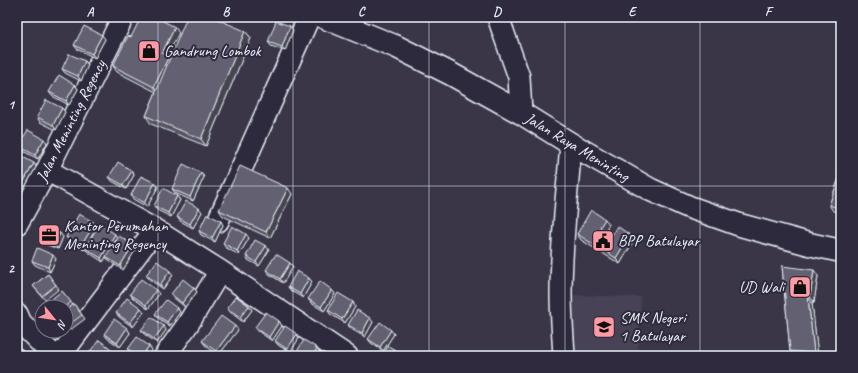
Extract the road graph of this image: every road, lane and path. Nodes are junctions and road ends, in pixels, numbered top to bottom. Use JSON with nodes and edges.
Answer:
{"nodes":[{"id":1,"x":123,"y":17,"type":"edge"},
{"id":2,"x":309,"y":17,"type":"edge"},
{"id":3,"x":323,"y":17,"type":"edge"},
{"id":4,"x":498,"y":17,"type":"edge"},
{"id":5,"x":521,"y":113,"type":"junction"},
{"id":6,"x":571,"y":144,"type":"junction"},
{"id":7,"x":47,"y":170,"type":"junction"},
{"id":8,"x":218,"y":221,"type":"edge"},
{"id":9,"x":17,"y":224,"type":"edge"},
{"id":10,"x":155,"y":230,"type":"junction"},
{"id":11,"x":841,"y":251,"type":"edge"},
{"id":12,"x":220,"y":271,"type":"junction"},
{"id":13,"x":17,"y":314,"type":"edge"},
{"id":14,"x":54,"y":356,"type":"edge"},
{"id":15,"x":60,"y":356,"type":"edge"},
{"id":16,"x":165,"y":356,"type":"edge"},
{"id":17,"x":347,"y":356,"type":"edge"},
{"id":18,"x":564,"y":356,"type":"edge"}],
"edges":[{"from":1,"to":7,"type":"street","name":"Jalan Meninting Regency"},
{"from":2,"to":8,"type":"street"},
{"from":3,"to":5,"type":"highway","name":"Jalan Raya Meninting"},
{"from":4,"to":5,"type":"street"},
{"from":5,"to":6,"type":"highway","name":"Jalan Raya Meninting"},
{"from":6,"to":11,"type":"highway","name":"Jalan Raya Meninting"},
{"from":6,"to":18,"type":"street"},
{"from":7,"to":9,"type":"street","name":"Jalan Meninting Regency"},
{"from":7,"to":10,"type":"street"},
{"from":10,"to":12,"type":"street"},
{"from":10,"to":15,"type":"street"},
{"from":12,"to":16,"type":"street"},
{"from":12,"to":17,"type":"street"},
{"from":13,"to":14,"type":"street"}]}
